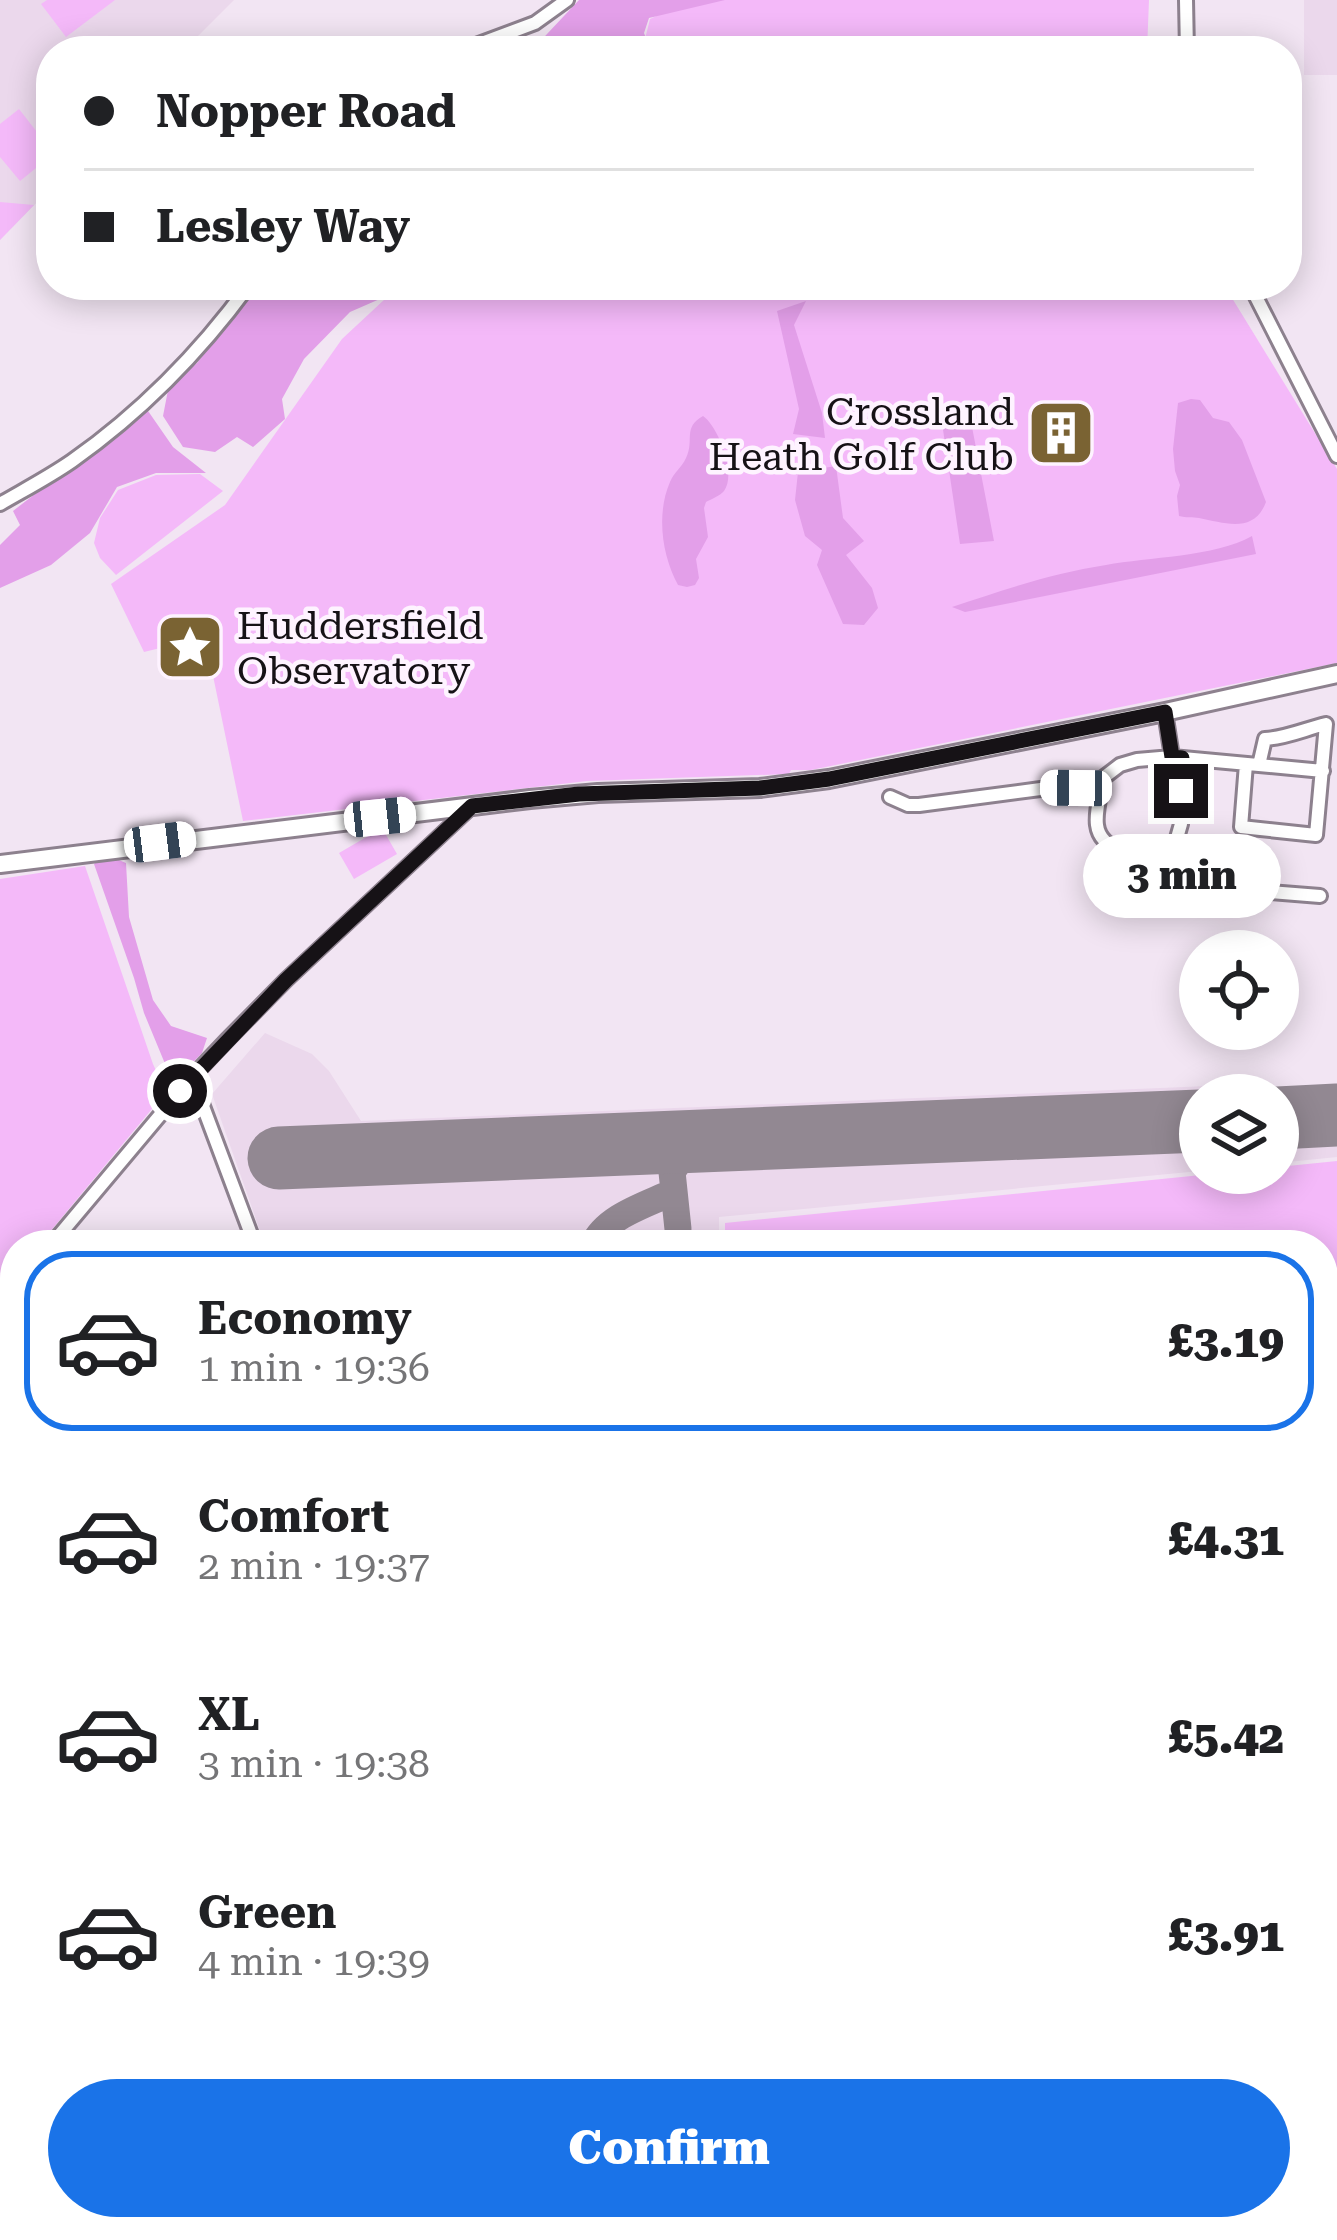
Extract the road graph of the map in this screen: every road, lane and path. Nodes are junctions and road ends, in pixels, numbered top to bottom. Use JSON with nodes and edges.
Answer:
{"nodes":[{"id":1,"x":567,"y":0,"type":"edge"},
{"id":2,"x":1186,"y":0,"type":"edge"},
{"id":3,"x":499,"y":36,"type":"edge"},
{"id":4,"x":1187,"y":36,"type":"edge"},
{"id":5,"x":237,"y":300,"type":"edge"},
{"id":6,"x":1258,"y":300,"type":"edge"},
{"id":7,"x":1337,"y":456,"type":"edge"},
{"id":8,"x":0,"y":503,"type":"edge"},
{"id":9,"x":1337,"y":674,"type":"edge"},
{"id":10,"x":1165,"y":712,"type":"junction"},
{"id":11,"x":1177,"y":757,"type":"junction"},
{"id":12,"x":1252,"y":765,"type":"junction"},
{"id":13,"x":1323,"y":771,"type":"junction"},
{"id":14,"x":1103,"y":778,"type":"junction"},
{"id":15,"x":890,"y":797,"type":"dead end"},
{"id":16,"x":472,"y":806,"type":"junction"},
{"id":17,"x":1171,"y":859,"type":"junction"},
{"id":18,"x":0,"y":864,"type":"edge"},
{"id":19,"x":1320,"y":896,"type":"dead end"},
{"id":20,"x":192,"y":1077,"type":"junction"},
{"id":21,"x":64,"y":1230,"type":"edge"},
{"id":22,"x":249,"y":1230,"type":"edge"}],
"edges":[{"from":1,"to":3,"type":"street"},
{"from":2,"to":4,"type":"street"},
{"from":5,"to":8,"type":"street"},
{"from":6,"to":7,"type":"street"},
{"from":9,"to":10,"type":"street"},
{"from":10,"to":11,"type":"street"},
{"from":10,"to":16,"type":"street"},
{"from":11,"to":12,"type":"street"},
{"from":11,"to":14,"type":"street"},
{"from":11,"to":17,"type":"street"},
{"from":12,"to":13,"type":"street"},
{"from":12,"to":13,"type":"street"},
{"from":12,"to":13,"type":"street"},
{"from":14,"to":15,"type":"street"},
{"from":14,"to":17,"type":"street"},
{"from":16,"to":18,"type":"street"},
{"from":16,"to":20,"type":"street"},
{"from":17,"to":19,"type":"street"},
{"from":20,"to":21,"type":"street"},
{"from":20,"to":22,"type":"street"}]}
